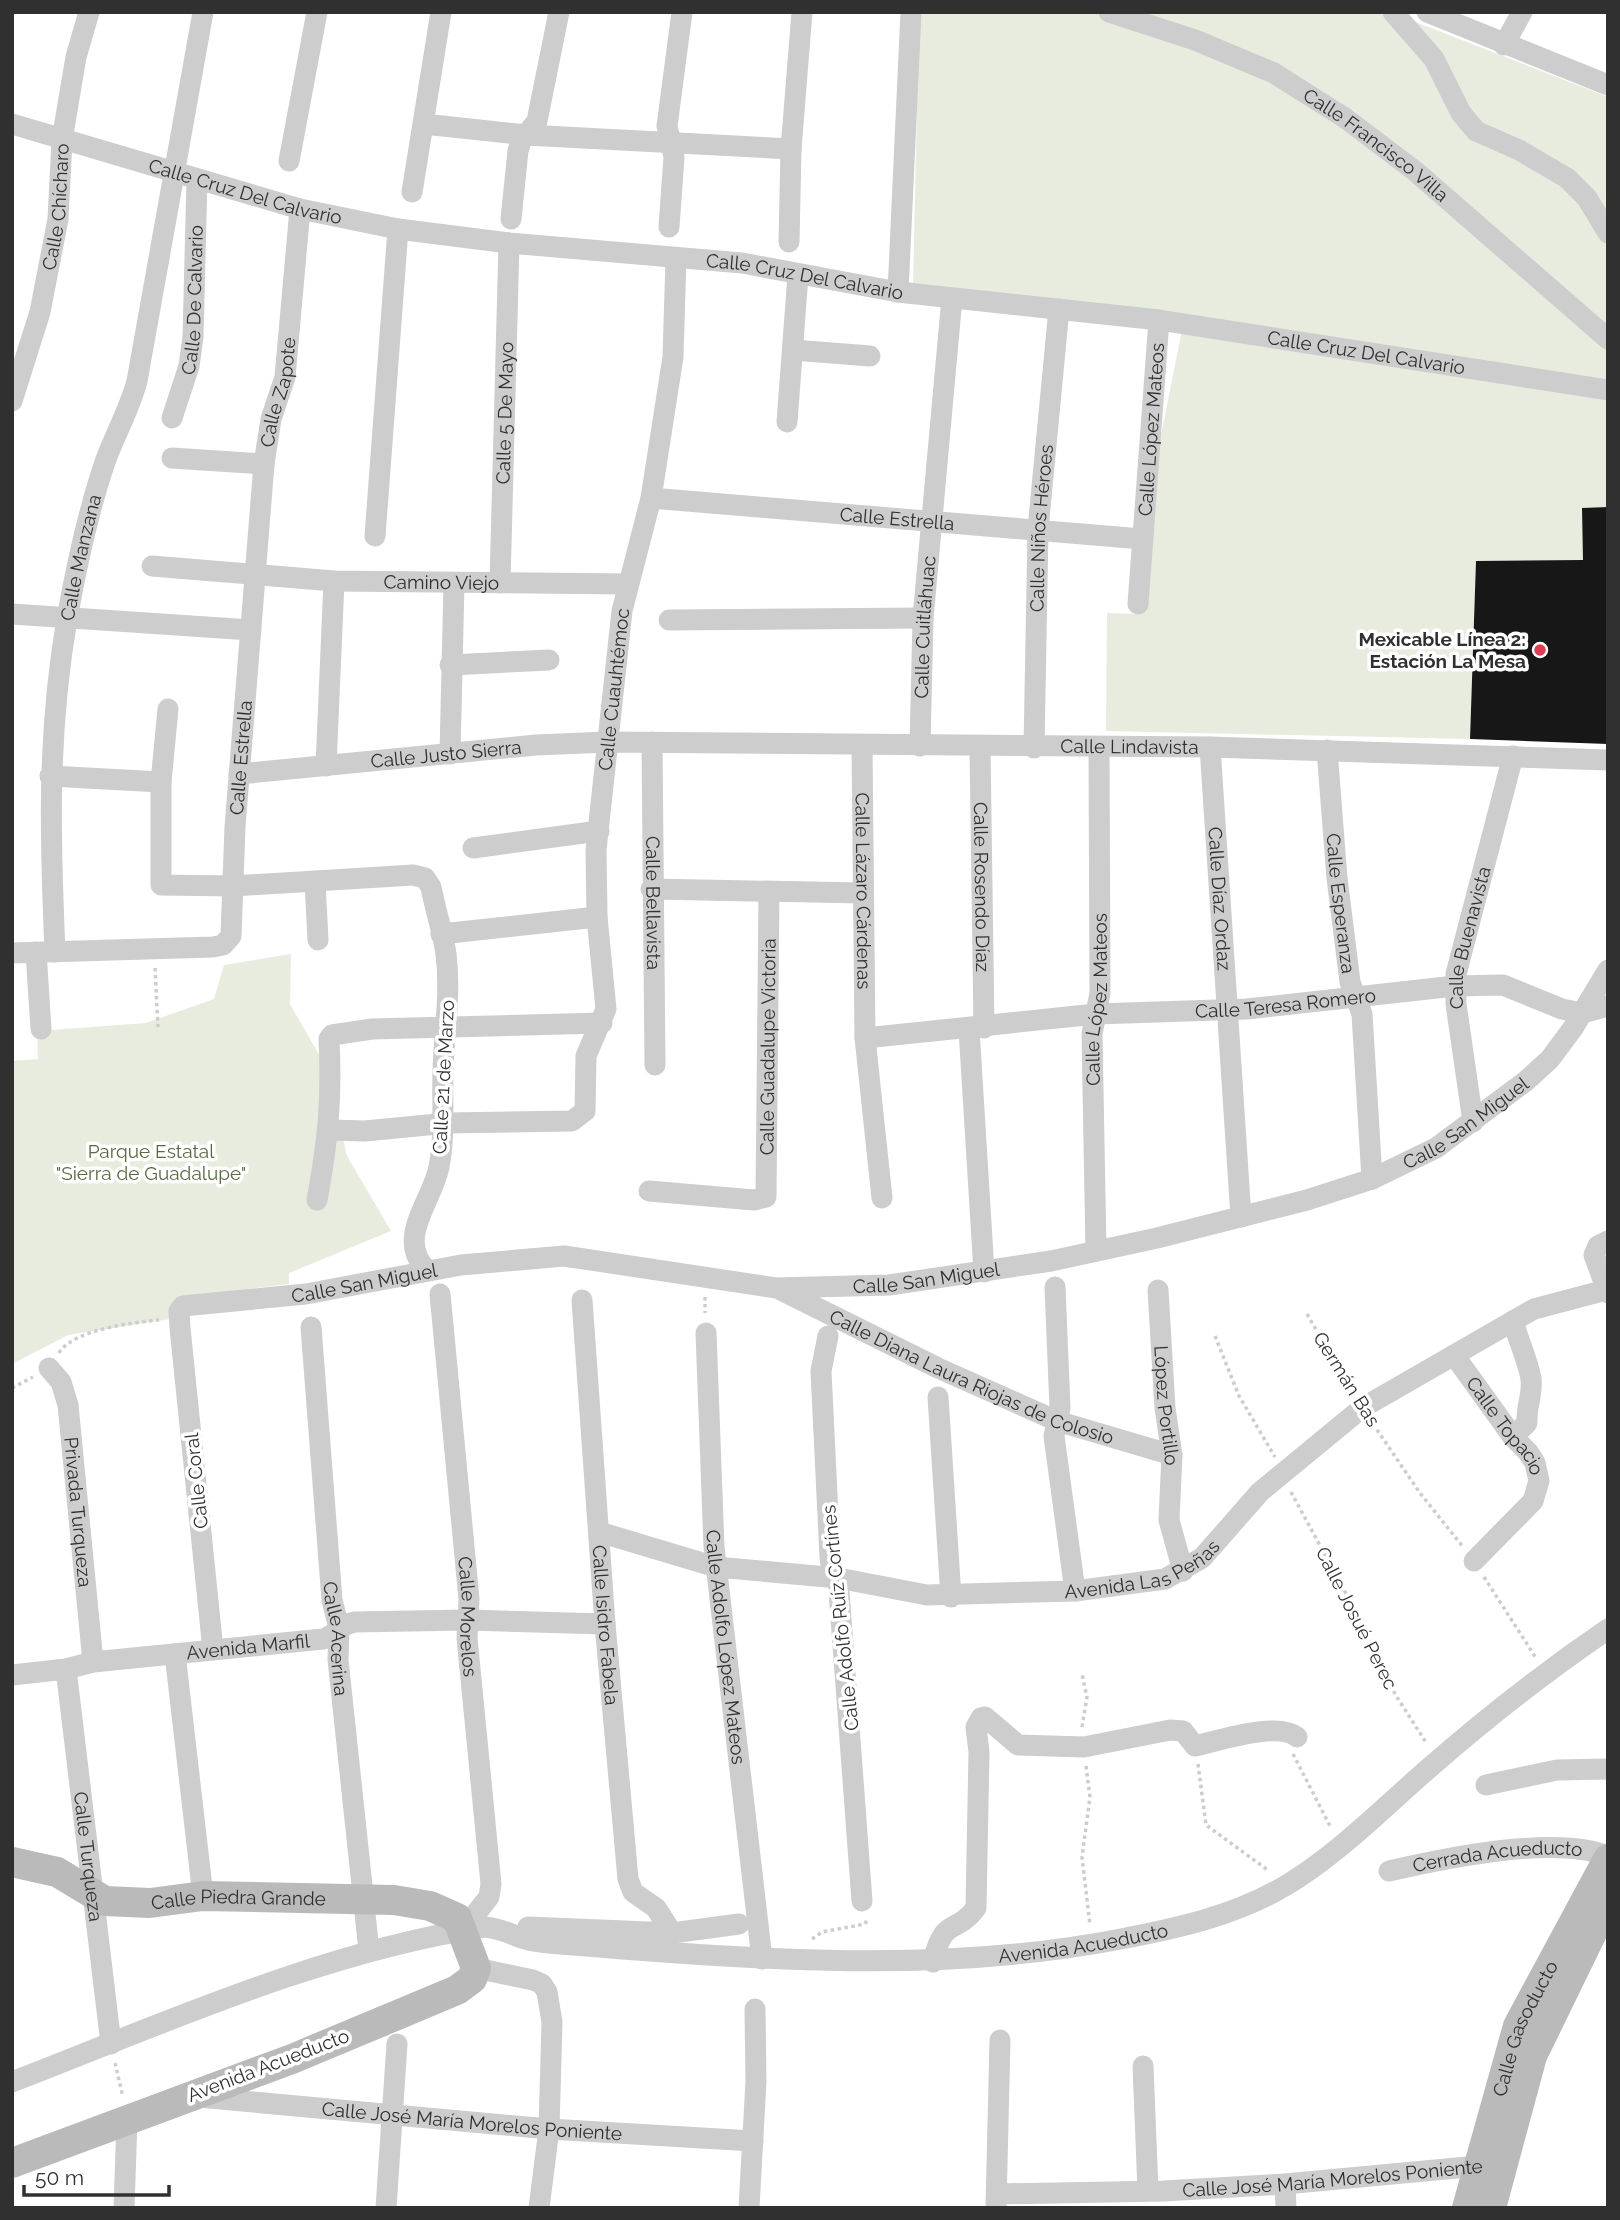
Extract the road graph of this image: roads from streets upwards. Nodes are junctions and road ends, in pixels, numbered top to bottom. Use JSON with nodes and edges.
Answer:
{"nodes":[{"id":1,"x":89,"y":12,"type":"edge"},
{"id":2,"x":204,"y":12,"type":"edge"},
{"id":3,"x":317,"y":12,"type":"edge"},
{"id":4,"x":441,"y":12,"type":"edge"},
{"id":5,"x":559,"y":12,"type":"edge"},
{"id":6,"x":682,"y":12,"type":"edge"},
{"id":7,"x":802,"y":12,"type":"edge"},
{"id":8,"x":911,"y":12,"type":"edge"},
{"id":9,"x":1109,"y":12,"type":"edge"},
{"id":10,"x":1393,"y":12,"type":"edge"},
{"id":11,"x":1427,"y":12,"type":"edge"},
{"id":12,"x":1515,"y":15,"type":"edge"},
{"id":13,"x":1504,"y":45,"type":"junction"},
{"id":14,"x":1608,"y":85,"type":"edge"},
{"id":15,"x":12,"y":124,"type":"edge"},
{"id":16,"x":424,"y":124,"type":"junction"},
{"id":17,"x":526,"y":135,"type":"junction"},
{"id":18,"x":62,"y":140,"type":"junction"},
{"id":19,"x":672,"y":143,"type":"junction"},
{"id":20,"x":791,"y":149,"type":"junction"},
{"id":21,"x":289,"y":161,"type":"dead end"},
{"id":22,"x":175,"y":173,"type":"junction"},
{"id":23,"x":197,"y":179,"type":"junction"},
{"id":24,"x":412,"y":192,"type":"dead end"},
{"id":25,"x":300,"y":209,"type":"junction"},
{"id":26,"x":511,"y":219,"type":"dead end"},
{"id":27,"x":669,"y":227,"type":"dead end"},
{"id":28,"x":398,"y":229,"type":"junction"},
{"id":29,"x":1608,"y":233,"type":"edge"},
{"id":30,"x":789,"y":242,"type":"dead end"},
{"id":31,"x":509,"y":243,"type":"junction"},
{"id":32,"x":676,"y":258,"type":"junction"},
{"id":33,"x":798,"y":275,"type":"junction"},
{"id":34,"x":898,"y":292,"type":"junction"},
{"id":35,"x":952,"y":298,"type":"junction"},
{"id":36,"x":1059,"y":309,"type":"junction"},
{"id":37,"x":1159,"y":320,"type":"junction"},
{"id":38,"x":1608,"y":339,"type":"edge"},
{"id":39,"x":793,"y":350,"type":"junction"},
{"id":40,"x":870,"y":356,"type":"dead end"},
{"id":41,"x":1608,"y":390,"type":"edge"},
{"id":42,"x":12,"y":401,"type":"edge"},
{"id":43,"x":172,"y":418,"type":"dead end"},
{"id":44,"x":787,"y":422,"type":"dead end"},
{"id":45,"x":172,"y":458,"type":"dead end"},
{"id":46,"x":264,"y":464,"type":"junction"},
{"id":47,"x":651,"y":498,"type":"junction"},
{"id":48,"x":932,"y":520,"type":"junction"},
{"id":49,"x":1038,"y":529,"type":"junction"},
{"id":50,"x":375,"y":536,"type":"dead end"},
{"id":51,"x":1142,"y":539,"type":"junction"},
{"id":52,"x":152,"y":566,"type":"dead end"},
{"id":53,"x":257,"y":575,"type":"junction"},
{"id":54,"x":334,"y":581,"type":"junction"},
{"id":55,"x":454,"y":583,"type":"junction"},
{"id":56,"x":500,"y":583,"type":"junction"},
{"id":57,"x":628,"y":584,"type":"junction"},
{"id":58,"x":1138,"y":604,"type":"dead end"},
{"id":59,"x":12,"y":614,"type":"edge"},
{"id":60,"x":67,"y":618,"type":"junction"},
{"id":61,"x":923,"y":618,"type":"junction"},
{"id":62,"x":668,"y":620,"type":"dead end"},
{"id":63,"x":251,"y":630,"type":"junction"},
{"id":64,"x":549,"y":660,"type":"dead end"},
{"id":65,"x":450,"y":665,"type":"junction"},
{"id":66,"x":167,"y":709,"type":"dead end"},
{"id":67,"x":608,"y":742,"type":"junction"},
{"id":68,"x":652,"y":742,"type":"junction"},
{"id":69,"x":862,"y":746,"type":"junction"},
{"id":70,"x":920,"y":746,"type":"junction"},
{"id":71,"x":980,"y":747,"type":"junction"},
{"id":72,"x":1210,"y":747,"type":"junction"},
{"id":73,"x":1034,"y":748,"type":"junction"},
{"id":74,"x":1099,"y":748,"type":"junction"},
{"id":75,"x":1327,"y":750,"type":"junction"},
{"id":76,"x":450,"y":754,"type":"junction"},
{"id":77,"x":1513,"y":756,"type":"junction"},
{"id":78,"x":1608,"y":760,"type":"edge"},
{"id":79,"x":326,"y":766,"type":"junction"},
{"id":80,"x":239,"y":774,"type":"junction"},
{"id":81,"x":50,"y":776,"type":"junction"},
{"id":82,"x":161,"y":782,"type":"junction"},
{"id":83,"x":599,"y":831,"type":"junction"},
{"id":84,"x":473,"y":848,"type":"dead end"},
{"id":85,"x":315,"y":883,"type":"junction"},
{"id":86,"x":232,"y":886,"type":"junction"},
{"id":87,"x":651,"y":889,"type":"junction"},
{"id":88,"x":769,"y":893,"type":"junction"},
{"id":89,"x":862,"y":893,"type":"junction"},
{"id":90,"x":597,"y":917,"type":"junction"},
{"id":91,"x":441,"y":934,"type":"junction"},
{"id":92,"x":318,"y":940,"type":"dead end"},
{"id":93,"x":46,"y":952,"type":"junction"},
{"id":94,"x":12,"y":953,"type":"edge"},
{"id":95,"x":1608,"y":970,"type":"edge"},
{"id":96,"x":1455,"y":986,"type":"junction"},
{"id":97,"x":1357,"y":998,"type":"junction"},
{"id":98,"x":1608,"y":1006,"type":"edge"},
{"id":99,"x":1226,"y":1010,"type":"junction"},
{"id":100,"x":1582,"y":1013,"type":"junction"},
{"id":101,"x":1096,"y":1014,"type":"junction"},
{"id":102,"x":602,"y":1023,"type":"junction"},
{"id":103,"x":447,"y":1027,"type":"junction"},
{"id":104,"x":976,"y":1028,"type":"junction"},
{"id":105,"x":41,"y":1029,"type":"dead end"},
{"id":106,"x":865,"y":1038,"type":"junction"},
{"id":107,"x":655,"y":1065,"type":"dead end"},
{"id":108,"x":1473,"y":1122,"type":"junction"},
{"id":109,"x":441,"y":1124,"type":"junction"},
{"id":110,"x":330,"y":1130,"type":"junction"},
{"id":111,"x":1372,"y":1179,"type":"junction"},
{"id":112,"x":649,"y":1191,"type":"dead end"},
{"id":113,"x":882,"y":1198,"type":"dead end"},
{"id":114,"x":317,"y":1200,"type":"dead end"},
{"id":115,"x":1241,"y":1217,"type":"junction"},
{"id":116,"x":1601,"y":1245,"type":"edge"},
{"id":117,"x":1096,"y":1251,"type":"junction"},
{"id":118,"x":427,"y":1270,"type":"junction"},
{"id":119,"x":984,"y":1272,"type":"junction"},
{"id":120,"x":1055,"y":1287,"type":"dead end"},
{"id":121,"x":776,"y":1288,"type":"junction"},
{"id":122,"x":1158,"y":1290,"type":"dead end"},
{"id":123,"x":1607,"y":1292,"type":"edge"},
{"id":124,"x":440,"y":1294,"type":"dead end"},
{"id":125,"x":582,"y":1300,"type":"dead end"},
{"id":126,"x":179,"y":1311,"type":"joint"},
{"id":127,"x":1513,"y":1321,"type":"junction"},
{"id":128,"x":311,"y":1327,"type":"dead end"},
{"id":129,"x":706,"y":1333,"type":"road end"},
{"id":130,"x":828,"y":1336,"type":"dead end"},
{"id":131,"x":1454,"y":1354,"type":"junction"},
{"id":132,"x":47,"y":1367,"type":"road end"},
{"id":133,"x":937,"y":1397,"type":"dead end"},
{"id":134,"x":1057,"y":1421,"type":"junction"},
{"id":135,"x":1513,"y":1437,"type":"junction"},
{"id":136,"x":1172,"y":1455,"type":"junction"},
{"id":137,"x":599,"y":1532,"type":"junction"},
{"id":138,"x":1474,"y":1561,"type":"dead end"},
{"id":139,"x":716,"y":1567,"type":"junction"},
{"id":140,"x":1183,"y":1571,"type":"junction"},
{"id":141,"x":838,"y":1578,"type":"junction"},
{"id":142,"x":1075,"y":1591,"type":"junction"},
{"id":143,"x":951,"y":1597,"type":"junction"},
{"id":144,"x":467,"y":1620,"type":"junction"},
{"id":145,"x":605,"y":1624,"type":"junction"},
{"id":146,"x":339,"y":1628,"type":"junction"},
{"id":147,"x":1608,"y":1629,"type":"edge"},
{"id":148,"x":213,"y":1650,"type":"junction"},
{"id":149,"x":175,"y":1654,"type":"junction"},
{"id":150,"x":93,"y":1662,"type":"junction"},
{"id":151,"x":66,"y":1670,"type":"junction"},
{"id":152,"x":12,"y":1675,"type":"edge"},
{"id":153,"x":1297,"y":1737,"type":"road end"},
{"id":154,"x":1608,"y":1769,"type":"edge"},
{"id":155,"x":1486,"y":1785,"type":"dead end"},
{"id":156,"x":1608,"y":1857,"type":"edge"},
{"id":157,"x":12,"y":1862,"type":"edge"},
{"id":158,"x":1389,"y":1871,"type":"dead end"},
{"id":159,"x":91,"y":1895,"type":"junction"},
{"id":160,"x":203,"y":1896,"type":"junction"},
{"id":161,"x":361,"y":1899,"type":"junction"},
{"id":162,"x":1608,"y":1900,"type":"edge"},
{"id":163,"x":862,"y":1901,"type":"road end"},
{"id":164,"x":738,"y":1924,"type":"dead end"},
{"id":165,"x":502,"y":1928,"type":"junction"},
{"id":166,"x":463,"y":1930,"type":"junction"},
{"id":167,"x":671,"y":1933,"type":"junction"},
{"id":168,"x":369,"y":1951,"type":"junction"},
{"id":169,"x":762,"y":1959,"type":"junction"},
{"id":170,"x":933,"y":1962,"type":"junction"},
{"id":171,"x":476,"y":1968,"type":"junction"},
{"id":172,"x":755,"y":2008,"type":"dead end"},
{"id":173,"x":1000,"y":2040,"type":"dead end"},
{"id":174,"x":111,"y":2044,"type":"junction"},
{"id":175,"x":397,"y":2044,"type":"dead end"},
{"id":176,"x":1143,"y":2066,"type":"dead end"},
{"id":177,"x":12,"y":2082,"type":"edge"},
{"id":178,"x":189,"y":2096,"type":"junction"},
{"id":179,"x":394,"y":2116,"type":"junction"},
{"id":180,"x":127,"y":2120,"type":"junction"},
{"id":181,"x":549,"y":2129,"type":"junction"},
{"id":182,"x":753,"y":2141,"type":"junction"},
{"id":183,"x":12,"y":2163,"type":"edge"},
{"id":184,"x":1489,"y":2169,"type":"junction"},
{"id":185,"x":1285,"y":2184,"type":"junction"},
{"id":186,"x":1159,"y":2196,"type":"edge"},
{"id":187,"x":996,"y":2201,"type":"edge"},
{"id":188,"x":124,"y":2208,"type":"edge"},
{"id":189,"x":386,"y":2208,"type":"edge"},
{"id":190,"x":539,"y":2208,"type":"edge"},
{"id":191,"x":749,"y":2208,"type":"edge"},
{"id":192,"x":1286,"y":2208,"type":"edge"},
{"id":193,"x":1467,"y":2208,"type":"edge"},
{"id":194,"x":1491,"y":2208,"type":"edge"}],
"edges":[{"from":1,"to":18,"type":"street","name":"Calle Chícharo"},
{"from":2,"to":22,"type":"street","name":"Calle Manzana"},
{"from":3,"to":21,"type":"street"},
{"from":4,"to":16,"type":"street"},
{"from":5,"to":17,"type":"street"},
{"from":6,"to":19,"type":"street"},
{"from":7,"to":20,"type":"street"},
{"from":8,"to":34,"type":"street"},
{"from":9,"to":38,"type":"street","name":"Calle Francisco Villa"},
{"from":10,"to":29,"type":"street"},
{"from":11,"to":13,"type":"street"},
{"from":12,"to":13,"type":"street"},
{"from":13,"to":14,"type":"street"},
{"from":15,"to":18,"type":"street","name":"Calle Cruz Del Calvario"},
{"from":16,"to":17,"type":"street"},
{"from":16,"to":24,"type":"street"},
{"from":17,"to":19,"type":"street"},
{"from":17,"to":26,"type":"street"},
{"from":18,"to":22,"type":"street","name":"Calle Cruz Del Calvario"},
{"from":18,"to":42,"type":"street","name":"Calle Chícharo"},
{"from":19,"to":20,"type":"street"},
{"from":19,"to":27,"type":"street"},
{"from":20,"to":30,"type":"street"},
{"from":22,"to":23,"type":"street","name":"Calle Cruz Del Calvario"},
{"from":22,"to":60,"type":"street","name":"Calle Manzana"},
{"from":23,"to":25,"type":"street","name":"Calle Cruz Del Calvario"},
{"from":23,"to":43,"type":"street","name":"Calle De Calvario"},
{"from":25,"to":28,"type":"street","name":"Calle Cruz Del Calvario"},
{"from":25,"to":46,"type":"street","name":"Calle Zapote"},
{"from":28,"to":31,"type":"street","name":"Calle Cruz Del Calvario"},
{"from":28,"to":50,"type":"street"},
{"from":31,"to":32,"type":"street","name":"Calle Cruz Del Calvario"},
{"from":31,"to":56,"type":"street","name":"Calle 5 De Mayo"},
{"from":32,"to":33,"type":"street","name":"Calle Cruz Del Calvario"},
{"from":32,"to":47,"type":"street","name":"Calle Cuauhtémoc"},
{"from":33,"to":34,"type":"street","name":"Calle Cruz Del Calvario"},
{"from":33,"to":39,"type":"street"},
{"from":34,"to":35,"type":"street","name":"Calle Cruz Del Calvario"},
{"from":35,"to":36,"type":"street","name":"Calle Cruz Del Calvario"},
{"from":35,"to":48,"type":"street","name":"Calle Cuitláhuac"},
{"from":36,"to":37,"type":"street","name":"Calle Cruz Del Calvario"},
{"from":36,"to":49,"type":"street","name":"Calle Niños Héroes"},
{"from":37,"to":41,"type":"street","name":"Calle Cruz Del Calvario"},
{"from":37,"to":51,"type":"street","name":"Calle López Mateos"},
{"from":39,"to":40,"type":"street"},
{"from":39,"to":44,"type":"street"},
{"from":45,"to":46,"type":"street"},
{"from":46,"to":53,"type":"street","name":"Calle Zapote"},
{"from":47,"to":48,"type":"street","name":"Calle Estrella"},
{"from":47,"to":57,"type":"street","name":"Calle Cuauhtémoc"},
{"from":48,"to":49,"type":"street","name":"Calle Estrella"},
{"from":48,"to":61,"type":"street","name":"Calle Cuitláhuac"},
{"from":49,"to":51,"type":"street","name":"Calle Estrella"},
{"from":49,"to":73,"type":"street","name":"Calle Niños Héroes"},
{"from":51,"to":58,"type":"street","name":"Calle López Mateos"},
{"from":52,"to":53,"type":"street","name":"Camino Viejo"},
{"from":53,"to":54,"type":"street","name":"Camino Viejo"},
{"from":53,"to":63,"type":"street","name":"Calle Estrella"},
{"from":54,"to":55,"type":"street","name":"Camino Viejo"},
{"from":54,"to":79,"type":"street"},
{"from":55,"to":56,"type":"street","name":"Camino Viejo"},
{"from":55,"to":65,"type":"street"},
{"from":56,"to":57,"type":"street","name":"Camino Viejo"},
{"from":57,"to":67,"type":"street","name":"Calle Cuauhtémoc"},
{"from":59,"to":60,"type":"street"},
{"from":60,"to":63,"type":"street"},
{"from":60,"to":81,"type":"street","name":"Calle Manzana"},
{"from":61,"to":62,"type":"street"},
{"from":61,"to":70,"type":"street","name":"Calle Cuitláhuac"},
{"from":63,"to":80,"type":"street","name":"Calle Estrella"},
{"from":64,"to":65,"type":"street"},
{"from":65,"to":76,"type":"street"},
{"from":66,"to":82,"type":"street"},
{"from":67,"to":68,"type":"street","name":"Calle Justo Sierra"},
{"from":67,"to":76,"type":"street","name":"Calle Justo Sierra"},
{"from":67,"to":83,"type":"street","name":"Calle Cuauhtémoc"},
{"from":68,"to":69,"type":"street","name":"Calle Lindavista"},
{"from":68,"to":87,"type":"street","name":"Calle Bellavista"},
{"from":69,"to":70,"type":"street","name":"Calle Lindavista"},
{"from":69,"to":89,"type":"street","name":"Calle Lázaro Cárdenas"},
{"from":70,"to":71,"type":"street","name":"Calle Lindavista"},
{"from":71,"to":73,"type":"street","name":"Calle Lindavista"},
{"from":71,"to":104,"type":"street","name":"Calle Rosendo Díaz"},
{"from":72,"to":74,"type":"street","name":"Calle Lindavista"},
{"from":72,"to":75,"type":"street","name":"Calle Lindavista"},
{"from":72,"to":99,"type":"street","name":"Calle Díaz Ordaz"},
{"from":73,"to":74,"type":"street","name":"Calle Lindavista"},
{"from":74,"to":101,"type":"street","name":"Calle López Mateos"},
{"from":75,"to":77,"type":"street","name":"Calle Lindavista"},
{"from":75,"to":97,"type":"street","name":"Calle Esperanza"},
{"from":76,"to":79,"type":"street","name":"Calle Justo Sierra"},
{"from":77,"to":78,"type":"street","name":"Calle Lindavista"},
{"from":77,"to":96,"type":"street","name":"Calle Buenavista"},
{"from":79,"to":80,"type":"street","name":"Calle Justo Sierra"},
{"from":80,"to":86,"type":"street","name":"Calle Estrella"},
{"from":81,"to":82,"type":"street"},
{"from":81,"to":93,"type":"street","name":"Calle Manzana"},
{"from":82,"to":86,"type":"street"},
{"from":83,"to":84,"type":"street"},
{"from":83,"to":90,"type":"street","name":"Calle Cuauhtémoc"},
{"from":85,"to":86,"type":"street"},
{"from":85,"to":91,"type":"street","name":"Calle 21 de Marzo"},
{"from":85,"to":92,"type":"street"},
{"from":86,"to":93,"type":"street","name":"Calle Estrella"},
{"from":87,"to":88,"type":"street"},
{"from":87,"to":107,"type":"street","name":"Calle Bellavista"},
{"from":88,"to":89,"type":"street"},
{"from":88,"to":112,"type":"street","name":"Calle Guadalupe Victoria"},
{"from":89,"to":106,"type":"street","name":"Calle Lázaro Cárdenas"},
{"from":90,"to":91,"type":"street"},
{"from":90,"to":102,"type":"street","name":"Calle Cuauhtémoc"},
{"from":91,"to":103,"type":"street","name":"Calle 21 de Marzo"},
{"from":93,"to":94,"type":"street"},
{"from":93,"to":105,"type":"street","name":"Calle Manzana"},
{"from":95,"to":100,"type":"street","name":"Calle San Miguel"},
{"from":96,"to":97,"type":"street","name":"Calle Teresa Romero"},
{"from":96,"to":100,"type":"street","name":"Calle Teresa Romero"},
{"from":96,"to":108,"type":"street","name":"Calle Buenavista"},
{"from":97,"to":99,"type":"street","name":"Calle Teresa Romero"},
{"from":97,"to":111,"type":"street","name":"Calle Esperanza"},
{"from":98,"to":100,"type":"street"},
{"from":99,"to":101,"type":"street","name":"Calle Teresa Romero"},
{"from":99,"to":115,"type":"street","name":"Calle Díaz Ordaz"},
{"from":100,"to":108,"type":"street","name":"Calle San Miguel"},
{"from":101,"to":104,"type":"street","name":"Calle Teresa Romero"},
{"from":101,"to":117,"type":"street","name":"Calle López Mateos"},
{"from":102,"to":103,"type":"street"},
{"from":102,"to":109,"type":"street","name":"Calle Cuauhtémoc"},
{"from":103,"to":109,"type":"street","name":"Calle 21 de Marzo"},
{"from":103,"to":110,"type":"street"},
{"from":104,"to":106,"type":"street"},
{"from":104,"to":119,"type":"street","name":"Calle Rosendo Díaz"},
{"from":106,"to":113,"type":"street","name":"Calle Lázaro Cárdenas"},
{"from":108,"to":111,"type":"street","name":"Calle San Miguel"},
{"from":109,"to":110,"type":"street"},
{"from":109,"to":118,"type":"street","name":"Calle 21 de Marzo"},
{"from":110,"to":114,"type":"street"},
{"from":111,"to":115,"type":"street","name":"Calle San Miguel"},
{"from":115,"to":117,"type":"street","name":"Calle San Miguel"},
{"from":116,"to":123,"type":"street"},
{"from":117,"to":119,"type":"street","name":"Calle San Miguel"},
{"from":118,"to":121,"type":"street","name":"Calle San Miguel"},
{"from":118,"to":126,"type":"street","name":"Calle San Miguel"},
{"from":119,"to":121,"type":"street","name":"Calle San Miguel"},
{"from":120,"to":134,"type":"street"},
{"from":121,"to":134,"type":"street","name":"Calle Diana Laura Riojas de Colosio"},
{"from":122,"to":136,"type":"street","name":"López Portillo"},
{"from":123,"to":127,"type":"street","name":"Avenida Las Peñas"},
{"from":124,"to":144,"type":"street","name":"Calle Morelos"},
{"from":125,"to":137,"type":"street","name":"Calle Isidro Fabela"},
{"from":126,"to":148,"type":"street","name":"Calle Coral"},
{"from":127,"to":131,"type":"street","name":"Avenida Las Peñas"},
{"from":127,"to":135,"type":"street"},
{"from":128,"to":146,"type":"street","name":"Calle Acerina"},
{"from":129,"to":139,"type":"street","name":"Calle Adolfo López Mateos"},
{"from":130,"to":141,"type":"street","name":"Calle Adolfo Ruíz Cortínes"},
{"from":131,"to":135,"type":"street","name":"Calle Topacio"},
{"from":131,"to":140,"type":"street","name":"Avenida Las Peñas"},
{"from":132,"to":150,"type":"street","name":"Privada Turqueza"},
{"from":133,"to":143,"type":"street"},
{"from":134,"to":136,"type":"street","name":"Calle Diana Laura Riojas de Colosio"},
{"from":134,"to":142,"type":"street"},
{"from":135,"to":138,"type":"street","name":"Calle Topacio"},
{"from":136,"to":140,"type":"street","name":"López Portillo"},
{"from":137,"to":139,"type":"street","name":"Avenida Las Peñas"},
{"from":137,"to":145,"type":"street","name":"Calle Isidro Fabela"},
{"from":139,"to":141,"type":"street","name":"Avenida Las Peñas"},
{"from":139,"to":169,"type":"street","name":"Calle Adolfo López Mateos"},
{"from":140,"to":142,"type":"street","name":"Avenida Las Peñas"},
{"from":141,"to":143,"type":"street","name":"Avenida Las Peñas"},
{"from":141,"to":163,"type":"street","name":"Calle Adolfo Ruíz Cortínes"},
{"from":142,"to":143,"type":"street","name":"Avenida Las Peñas"},
{"from":144,"to":145,"type":"street","name":"Avenida Marfil"},
{"from":144,"to":146,"type":"street","name":"Avenida Marfil"},
{"from":144,"to":166,"type":"street","name":"Calle Morelos"},
{"from":145,"to":167,"type":"street","name":"Calle Isidro Fabela"},
{"from":146,"to":148,"type":"street","name":"Avenida Marfil"},
{"from":146,"to":161,"type":"street","name":"Calle Acerina"},
{"from":147,"to":170,"type":"street","name":"Avenida Acueducto"},
{"from":148,"to":149,"type":"street","name":"Avenida Marfil"},
{"from":149,"to":150,"type":"street","name":"Avenida Marfil"},
{"from":149,"to":160,"type":"street"},
{"from":150,"to":151,"type":"street","name":"Avenida Marfil"},
{"from":151,"to":152,"type":"street","name":"Avenida Marfil"},
{"from":151,"to":159,"type":"street","name":"Calle Turqueza"},
{"from":153,"to":170,"type":"street"},
{"from":154,"to":155,"type":"street"},
{"from":156,"to":158,"type":"street","name":"Cerrada Acueducto"},
{"from":156,"to":184,"type":"street","name":"Calle Gasoducto"},
{"from":157,"to":159,"type":"street","name":"Calle Piedra Grande"},
{"from":159,"to":160,"type":"street","name":"Calle Piedra Grande"},
{"from":159,"to":174,"type":"street","name":"Calle Turqueza"},
{"from":160,"to":161,"type":"street","name":"Calle Piedra Grande"},
{"from":161,"to":166,"type":"street","name":"Calle Piedra Grande"},
{"from":161,"to":168,"type":"street","name":"Calle Acerina"},
{"from":162,"to":184,"type":"street","name":"Calle Gasoducto"},
{"from":164,"to":167,"type":"street"},
{"from":165,"to":166,"type":"street","name":"Avenida Acueducto"},
{"from":165,"to":167,"type":"street"},
{"from":165,"to":169,"type":"street","name":"Avenida Acueducto"},
{"from":166,"to":168,"type":"street","name":"Avenida Acueducto"},
{"from":166,"to":171,"type":"street"},
{"from":168,"to":174,"type":"street","name":"Avenida Acueducto"},
{"from":169,"to":170,"type":"street","name":"Avenida Acueducto"},
{"from":171,"to":178,"type":"street","name":"Avenida Acueducto"},
{"from":171,"to":181,"type":"street"},
{"from":172,"to":182,"type":"street"},
{"from":173,"to":187,"type":"street"},
{"from":174,"to":177,"type":"street","name":"Avenida Acueducto"},
{"from":175,"to":179,"type":"street"},
{"from":176,"to":186,"type":"street"},
{"from":178,"to":179,"type":"street","name":"Calle José María Morelos Poniente"},
{"from":178,"to":180,"type":"street","name":"Avenida Acueducto"},
{"from":179,"to":181,"type":"street","name":"Calle José María Morelos Poniente"},
{"from":179,"to":189,"type":"street"},
{"from":180,"to":183,"type":"street","name":"Avenida Acueducto"},
{"from":180,"to":188,"type":"street"},
{"from":181,"to":182,"type":"street","name":"Calle José María Morelos Poniente"},
{"from":181,"to":190,"type":"street"},
{"from":182,"to":191,"type":"street"},
{"from":184,"to":185,"type":"street","name":"Calle José María Morelos Poniente"},
{"from":184,"to":193,"type":"street","name":"Calle Gasoducto"},
{"from":184,"to":194,"type":"street","name":"Calle Gasoducto"},
{"from":185,"to":186,"type":"street","name":"Calle José María Morelos Poniente"},
{"from":185,"to":192,"type":"street"},
{"from":186,"to":187,"type":"street","name":"Calle José María Morelos Poniente"}]}
